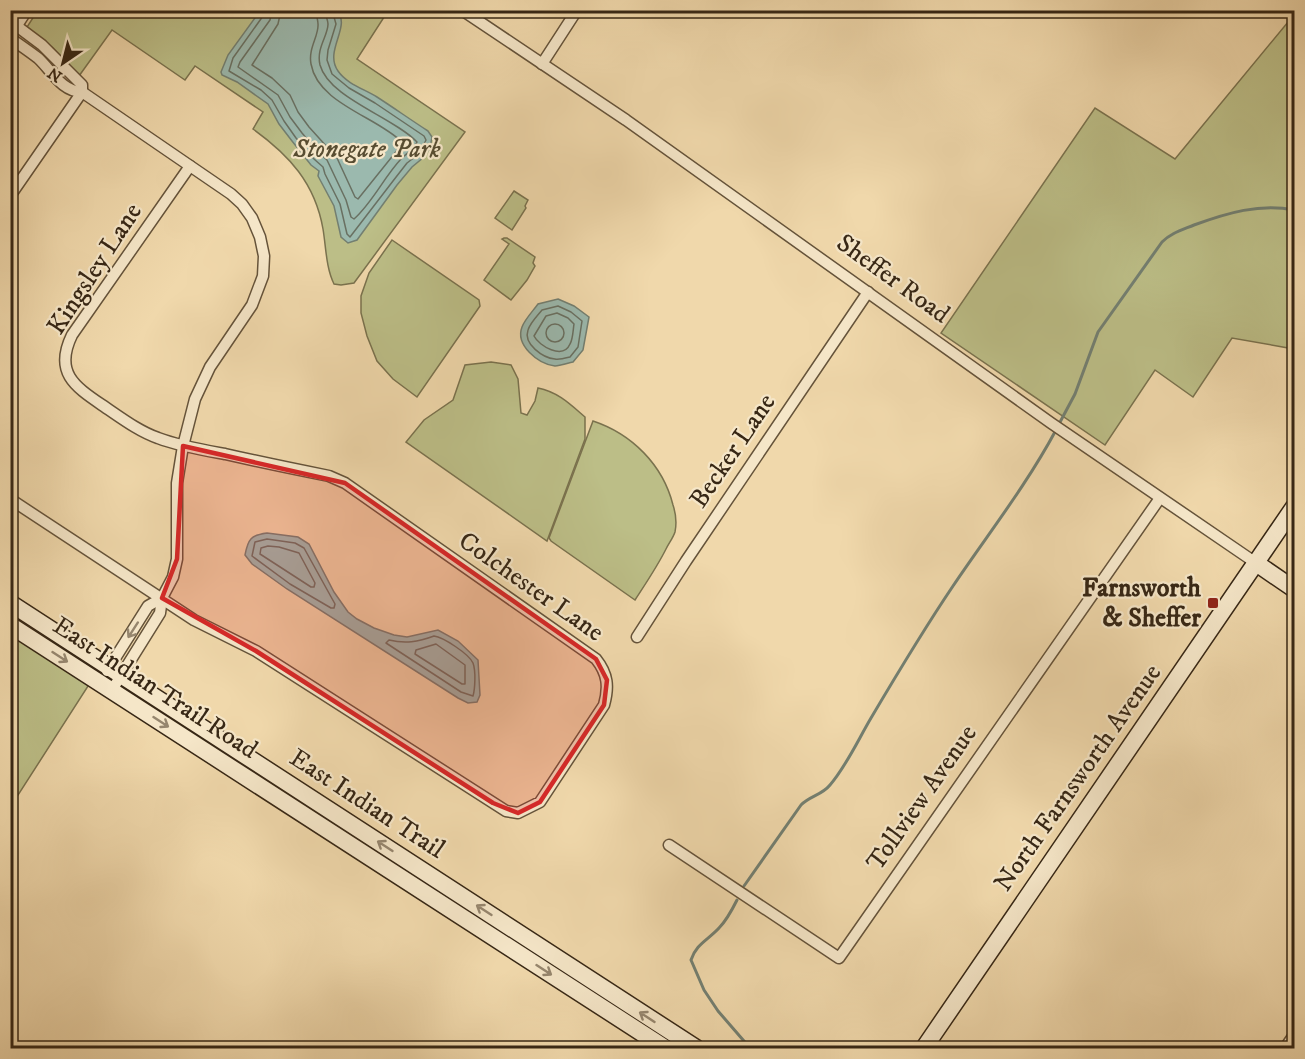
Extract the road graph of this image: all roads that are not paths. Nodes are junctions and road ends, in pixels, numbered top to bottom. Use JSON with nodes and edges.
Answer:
{"nodes":[{"id":1,"x":27,"y":10,"type":"edge"},
{"id":2,"x":462,"y":10,"type":"edge"},
{"id":3,"x":577,"y":10,"type":"edge"},
{"id":4,"x":12,"y":30,"type":"edge"},
{"id":5,"x":542,"y":64,"type":"junction"},
{"id":6,"x":82,"y":92,"type":"junction"},
{"id":7,"x":190,"y":166,"type":"junction"},
{"id":8,"x":10,"y":196,"type":"edge"},
{"id":9,"x":868,"y":292,"type":"junction"},
{"id":10,"x":183,"y":446,"type":"junction"},
{"id":11,"x":1160,"y":498,"type":"junction"},
{"id":12,"x":10,"y":499,"type":"edge"},
{"id":13,"x":1294,"y":507,"type":"edge"},
{"id":14,"x":1256,"y":563,"type":"junction"},
{"id":15,"x":1294,"y":589,"type":"edge"},
{"id":16,"x":162,"y":598,"type":"junction"},
{"id":17,"x":10,"y":603,"type":"edge"},
{"id":18,"x":10,"y":625,"type":"edge"},
{"id":19,"x":637,"y":637,"type":"dead end"},
{"id":20,"x":115,"y":671,"type":"junction"},
{"id":21,"x":106,"y":686,"type":"junction"},
{"id":22,"x":669,"y":845,"type":"dead end"},
{"id":23,"x":434,"y":878,"type":"junction"},
{"id":24,"x":424,"y":893,"type":"junction"},
{"id":25,"x":1294,"y":1035,"type":"edge"},
{"id":26,"x":665,"y":1048,"type":"edge"},
{"id":27,"x":696,"y":1048,"type":"edge"},
{"id":28,"x":924,"y":1048,"type":"edge"},
{"id":29,"x":1286,"y":1048,"type":"edge"}],
"edges":[{"from":1,"to":4,"type":"street"},
{"from":2,"to":5,"type":"street","name":"Sheffer Road"},
{"from":3,"to":5,"type":"street"},
{"from":4,"to":6,"type":"street"},
{"from":5,"to":9,"type":"street","name":"Sheffer Road"},
{"from":6,"to":7,"type":"street"},
{"from":6,"to":8,"type":"street"},
{"from":7,"to":10,"type":"street"},
{"from":7,"to":10,"type":"street","name":"Kingsley Lane"},
{"from":9,"to":11,"type":"street","name":"Sheffer Road"},
{"from":9,"to":19,"type":"street","name":"Becker Lane"},
{"from":10,"to":16,"type":"street"},
{"from":10,"to":16,"type":"street","name":"Colchester Lane"},
{"from":11,"to":14,"type":"street","name":"Sheffer Road"},
{"from":11,"to":22,"type":"street","name":"Tollview Avenue"},
{"from":12,"to":16,"type":"street"},
{"from":13,"to":14,"type":"main road","name":"North Farnsworth Avenue"},
{"from":14,"to":15,"type":"main road","name":"Sheffer Road"},
{"from":14,"to":28,"type":"main road","name":"North Farnsworth Avenue"},
{"from":16,"to":20,"type":"street"},
{"from":17,"to":20,"type":"main road","name":"East Indian Trail"},
{"from":18,"to":21,"type":"main road","name":"East Indian Trail Road","one_way":true},
{"from":20,"to":21,"type":"street"},
{"from":23,"to":20,"type":"main road","name":"East Indian Trail","one_way":true},
{"from":21,"to":24,"type":"main road","name":"East Indian Trail Road","one_way":true},
{"from":23,"to":24,"type":"main road"},
{"from":27,"to":23,"type":"main road","name":"East Indian Trail","one_way":true},
{"from":24,"to":26,"type":"main road","name":"East Indian Trail Road","one_way":true},
{"from":25,"to":29,"type":"street"}]}
